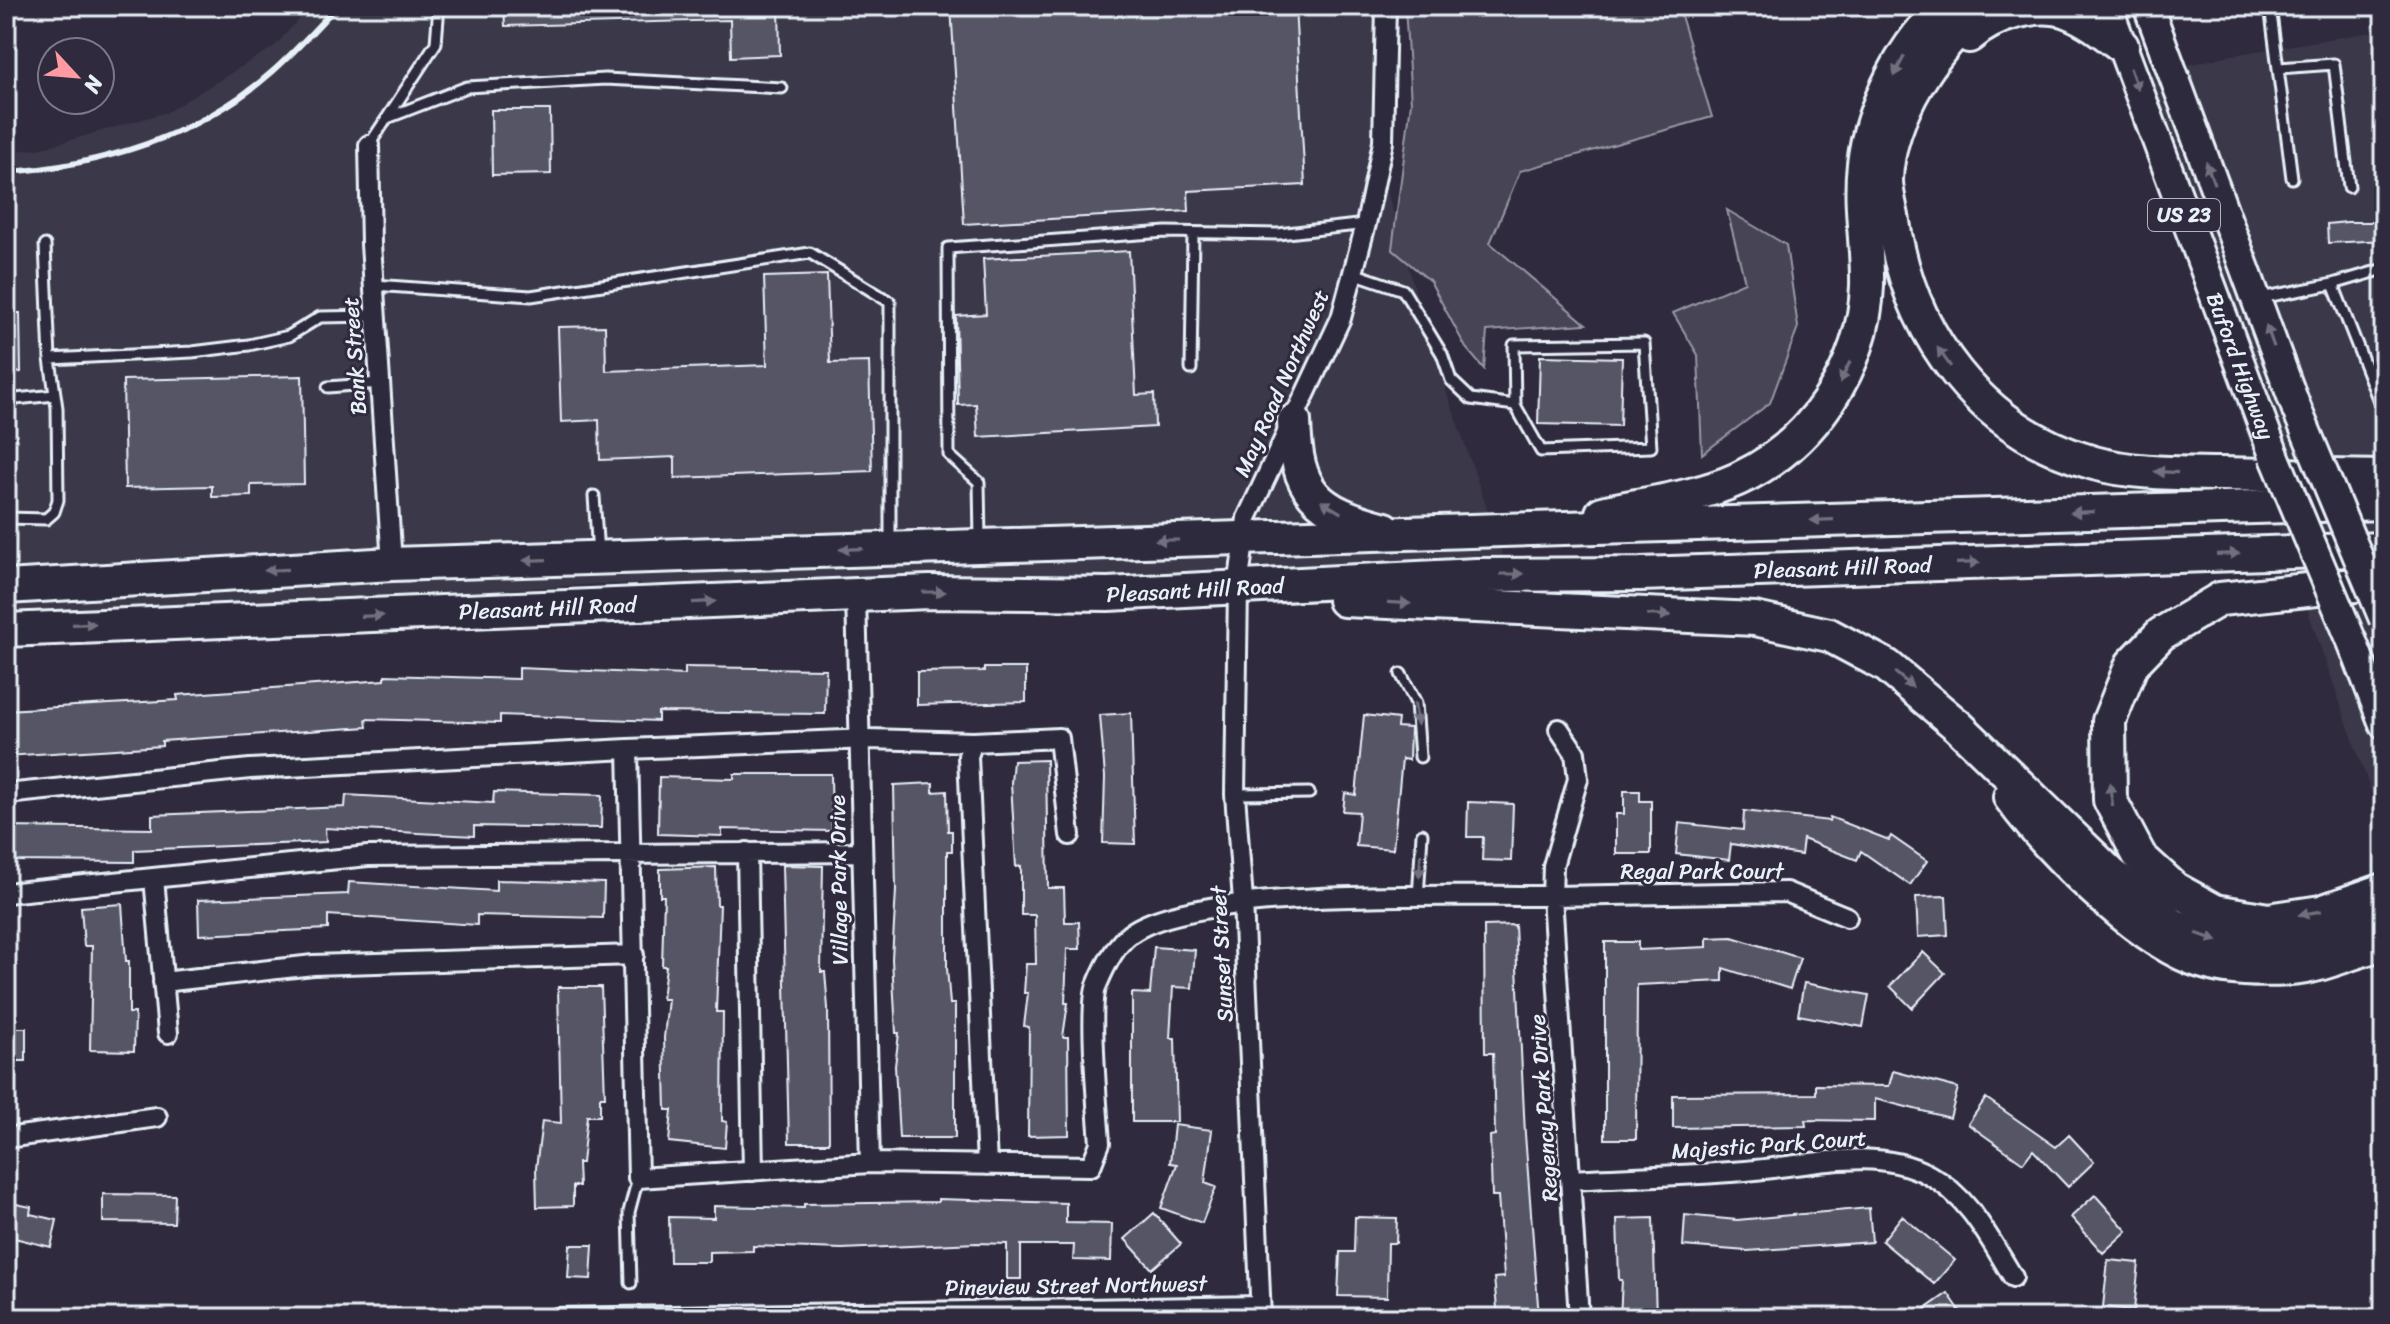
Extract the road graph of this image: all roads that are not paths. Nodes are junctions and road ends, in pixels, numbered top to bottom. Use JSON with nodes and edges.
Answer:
{"nodes":[{"id":1,"x":439,"y":6,"type":"edge"},
{"id":2,"x":1386,"y":6,"type":"edge"},
{"id":3,"x":1948,"y":6,"type":"edge"},
{"id":4,"x":1985,"y":6,"type":"edge"},
{"id":5,"x":2107,"y":6,"type":"edge"},
{"id":6,"x":2148,"y":6,"type":"edge"},
{"id":7,"x":2270,"y":6,"type":"edge"},
{"id":8,"x":2122,"y":46,"type":"junction"},
{"id":9,"x":2279,"y":68,"type":"junction"},
{"id":10,"x":782,"y":88,"type":"dead end"},
{"id":11,"x":387,"y":118,"type":"junction"},
{"id":12,"x":369,"y":145,"type":"joint"},
{"id":13,"x":2292,"y":178,"type":"dead end"},
{"id":14,"x":2349,"y":187,"type":"dead end"},
{"id":15,"x":1366,"y":224,"type":"junction"},
{"id":16,"x":1193,"y":233,"type":"junction"},
{"id":17,"x":45,"y":245,"type":"dead end"},
{"id":18,"x":1900,"y":265,"type":"junction"},
{"id":19,"x":2384,"y":269,"type":"edge"},
{"id":20,"x":1353,"y":273,"type":"junction"},
{"id":21,"x":2333,"y":284,"type":"junction"},
{"id":22,"x":374,"y":285,"type":"junction"},
{"id":23,"x":2256,"y":299,"type":"junction"},
{"id":24,"x":376,"y":316,"type":"junction"},
{"id":25,"x":50,"y":359,"type":"junction"},
{"id":26,"x":1191,"y":369,"type":"dead end"},
{"id":27,"x":380,"y":383,"type":"junction"},
{"id":28,"x":328,"y":387,"type":"dead end"},
{"id":29,"x":55,"y":395,"type":"junction"},
{"id":30,"x":6,"y":400,"type":"edge"},
{"id":31,"x":1515,"y":405,"type":"junction"},
{"id":32,"x":2384,"y":414,"type":"edge"},
{"id":33,"x":1294,"y":421,"type":"junction"},
{"id":34,"x":2384,"y":477,"type":"edge"},
{"id":35,"x":594,"y":496,"type":"dead end"},
{"id":36,"x":2384,"y":503,"type":"edge"},
{"id":37,"x":6,"y":518,"type":"edge"},
{"id":38,"x":1525,"y":529,"type":"junction"},
{"id":39,"x":1403,"y":534,"type":"junction"},
{"id":40,"x":1245,"y":540,"type":"junction"},
{"id":41,"x":980,"y":545,"type":"junction"},
{"id":42,"x":890,"y":548,"type":"junction"},
{"id":43,"x":2384,"y":549,"type":"edge"},
{"id":44,"x":598,"y":558,"type":"junction"},
{"id":45,"x":392,"y":564,"type":"junction"},
{"id":46,"x":2384,"y":582,"type":"edge"},
{"id":47,"x":6,"y":587,"type":"edge"},
{"id":48,"x":1238,"y":588,"type":"junction"},
{"id":49,"x":856,"y":595,"type":"junction"},
{"id":50,"x":2384,"y":619,"type":"edge"},
{"id":51,"x":6,"y":630,"type":"edge"},
{"id":52,"x":1401,"y":674,"type":"dead end"},
{"id":53,"x":2384,"y":724,"type":"edge"},
{"id":54,"x":1958,"y":726,"type":"junction"},
{"id":55,"x":1559,"y":729,"type":"dead end"},
{"id":56,"x":860,"y":740,"type":"junction"},
{"id":57,"x":973,"y":742,"type":"junction"},
{"id":58,"x":628,"y":749,"type":"junction"},
{"id":59,"x":1420,"y":757,"type":"dead end"},
{"id":60,"x":1309,"y":793,"type":"dead end"},
{"id":61,"x":6,"y":794,"type":"edge"},
{"id":62,"x":1235,"y":794,"type":"junction"},
{"id":63,"x":1422,"y":834,"type":"dead end"},
{"id":64,"x":1070,"y":835,"type":"dead end"},
{"id":65,"x":633,"y":852,"type":"junction"},
{"id":66,"x":747,"y":852,"type":"junction"},
{"id":67,"x":861,"y":852,"type":"junction"},
{"id":68,"x":2384,"y":868,"type":"edge"},
{"id":69,"x":154,"y":878,"type":"junction"},
{"id":70,"x":6,"y":893,"type":"edge"},
{"id":71,"x":2369,"y":895,"type":"edge"},
{"id":72,"x":1552,"y":896,"type":"junction"},
{"id":73,"x":1418,"y":898,"type":"junction"},
{"id":74,"x":1243,"y":901,"type":"junction"},
{"id":75,"x":1847,"y":917,"type":"dead end"},
{"id":76,"x":2384,"y":921,"type":"edge"},
{"id":77,"x":2384,"y":943,"type":"edge"},
{"id":78,"x":634,"y":955,"type":"junction"},
{"id":79,"x":163,"y":982,"type":"junction"},
{"id":80,"x":168,"y":1033,"type":"dead end"},
{"id":81,"x":157,"y":1117,"type":"dead end"},
{"id":82,"x":6,"y":1138,"type":"edge"},
{"id":83,"x":870,"y":1163,"type":"junction"},
{"id":84,"x":987,"y":1165,"type":"junction"},
{"id":85,"x":753,"y":1171,"type":"junction"},
{"id":86,"x":638,"y":1178,"type":"junction"},
{"id":87,"x":1572,"y":1180,"type":"junction"},
{"id":88,"x":2013,"y":1277,"type":"dead end"},
{"id":89,"x":631,"y":1283,"type":"dead end"},
{"id":90,"x":1261,"y":1312,"type":"edge"},
{"id":91,"x":557,"y":1318,"type":"edge"},
{"id":92,"x":586,"y":1318,"type":"edge"},
{"id":93,"x":1579,"y":1318,"type":"edge"}],
"edges":[{"from":1,"to":11,"type":"lane"},
{"from":2,"to":15,"type":"street","name":"May Road Northwest"},
{"from":3,"to":38,"type":"highway","one_way":true},
{"from":4,"to":18,"type":"highway"},
{"from":5,"to":8,"type":"main road","name":"Buford Highway","number":"US 23"},
{"from":23,"to":6,"type":"main road","name":"Buford Highway","number":"US 23","one_way":true},
{"from":7,"to":9,"type":"lane"},
{"from":8,"to":18,"type":"highway"},
{"from":8,"to":53,"type":"main road","name":"Buford Highway","number":"US 23","one_way":true,"bridge":true},
{"from":9,"to":13,"type":"lane"},
{"from":9,"to":14,"type":"lane"},
{"from":10,"to":11,"type":"lane"},
{"from":11,"to":12,"type":"lane"},
{"from":12,"to":22,"type":"street","name":"Bank Street"},
{"from":15,"to":16,"type":"lane"},
{"from":15,"to":20,"type":"street","name":"May Road Northwest"},
{"from":16,"to":26,"type":"lane"},
{"from":16,"to":41,"type":"lane"},
{"from":17,"to":25,"type":"lane"},
{"from":34,"to":18,"type":"highway","one_way":true},
{"from":19,"to":21,"type":"lane"},
{"from":20,"to":31,"type":"lane"},
{"from":20,"to":33,"type":"street","name":"May Road Northwest"},
{"from":21,"to":23,"type":"lane"},
{"from":21,"to":32,"type":"lane"},
{"from":22,"to":24,"type":"street","name":"Bank Street"},
{"from":22,"to":42,"type":"lane"},
{"from":50,"to":23,"type":"main road","name":"Buford Highway","number":"US 23","one_way":true,"bridge":true},
{"from":24,"to":25,"type":"lane"},
{"from":24,"to":27,"type":"street","name":"Bank Street"},
{"from":25,"to":29,"type":"lane"},
{"from":27,"to":28,"type":"lane"},
{"from":27,"to":45,"type":"street","name":"Bank Street"},
{"from":29,"to":30,"type":"lane"},
{"from":29,"to":37,"type":"lane"},
{"from":31,"to":31,"type":"lane"},
{"from":39,"to":33,"type":"highway","one_way":true},
{"from":33,"to":40,"type":"street","name":"May Road Northwest"},
{"from":35,"to":44,"type":"lane"},
{"from":36,"to":38,"type":"highway","name":"Pleasant Hill Road","one_way":true},
{"from":38,"to":39,"type":"highway","name":"Pleasant Hill Road"},
{"from":39,"to":40,"type":"highway","name":"Pleasant Hill Road"},
{"from":40,"to":41,"type":"highway","name":"Pleasant Hill Road","one_way":true},
{"from":40,"to":48,"type":"street","name":"May Road Northwest"},
{"from":41,"to":42,"type":"highway","name":"Pleasant Hill Road"},
{"from":42,"to":44,"type":"highway","name":"Pleasant Hill Road","one_way":true},
{"from":48,"to":43,"type":"highway","name":"Pleasant Hill Road","one_way":true},
{"from":44,"to":45,"type":"highway","name":"Pleasant Hill Road","one_way":true},
{"from":45,"to":47,"type":"highway","name":"Pleasant Hill Road","one_way":true},
{"from":71,"to":46,"type":"highway","one_way":true},
{"from":49,"to":48,"type":"highway","name":"Pleasant Hill Road","one_way":true},
{"from":48,"to":54,"type":"highway","one_way":true},
{"from":48,"to":62,"type":"street","name":"Sunset Street"},
{"from":51,"to":49,"type":"highway","name":"Pleasant Hill Road","one_way":true},
{"from":49,"to":56,"type":"street","name":"Village Park Drive"},
{"from":52,"to":59,"type":"lane","one_way":true},
{"from":54,"to":76,"type":"highway","one_way":true},
{"from":54,"to":77,"type":"highway"},
{"from":55,"to":72,"type":"street","name":"Regency Park Drive"},
{"from":56,"to":57,"type":"street"},
{"from":56,"to":58,"type":"street"},
{"from":56,"to":67,"type":"street","name":"Village Park Drive"},
{"from":57,"to":64,"type":"street"},
{"from":57,"to":84,"type":"street"},
{"from":58,"to":61,"type":"street"},
{"from":58,"to":65,"type":"street"},
{"from":60,"to":62,"type":"lane"},
{"from":62,"to":74,"type":"street","name":"Sunset Street"},
{"from":63,"to":73,"type":"lane","one_way":true},
{"from":65,"to":66,"type":"street"},
{"from":65,"to":69,"type":"street"},
{"from":65,"to":78,"type":"street"},
{"from":66,"to":67,"type":"street"},
{"from":66,"to":85,"type":"street"},
{"from":67,"to":83,"type":"street","name":"Village Park Drive"},
{"from":68,"to":71,"type":"highway"},
{"from":69,"to":70,"type":"street"},
{"from":69,"to":79,"type":"street"},
{"from":72,"to":73,"type":"street"},
{"from":72,"to":75,"type":"street","name":"Regal Park Court"},
{"from":72,"to":87,"type":"street","name":"Regency Park Drive"},
{"from":73,"to":74,"type":"street"},
{"from":74,"to":84,"type":"street"},
{"from":74,"to":90,"type":"street","name":"Sunset Street"},
{"from":78,"to":79,"type":"street"},
{"from":78,"to":86,"type":"street"},
{"from":79,"to":80,"type":"street"},
{"from":81,"to":82,"type":"street"},
{"from":83,"to":84,"type":"street"},
{"from":83,"to":85,"type":"street"},
{"from":85,"to":86,"type":"street"},
{"from":86,"to":89,"type":"lane"},
{"from":87,"to":88,"type":"street","name":"Majestic Park Court"},
{"from":87,"to":93,"type":"street","name":"Regency Park Drive"},
{"from":90,"to":92,"type":"street","name":"Pineview Street Northwest"},
{"from":91,"to":92,"type":"street","name":"Pineview Street Northwest"}]}
